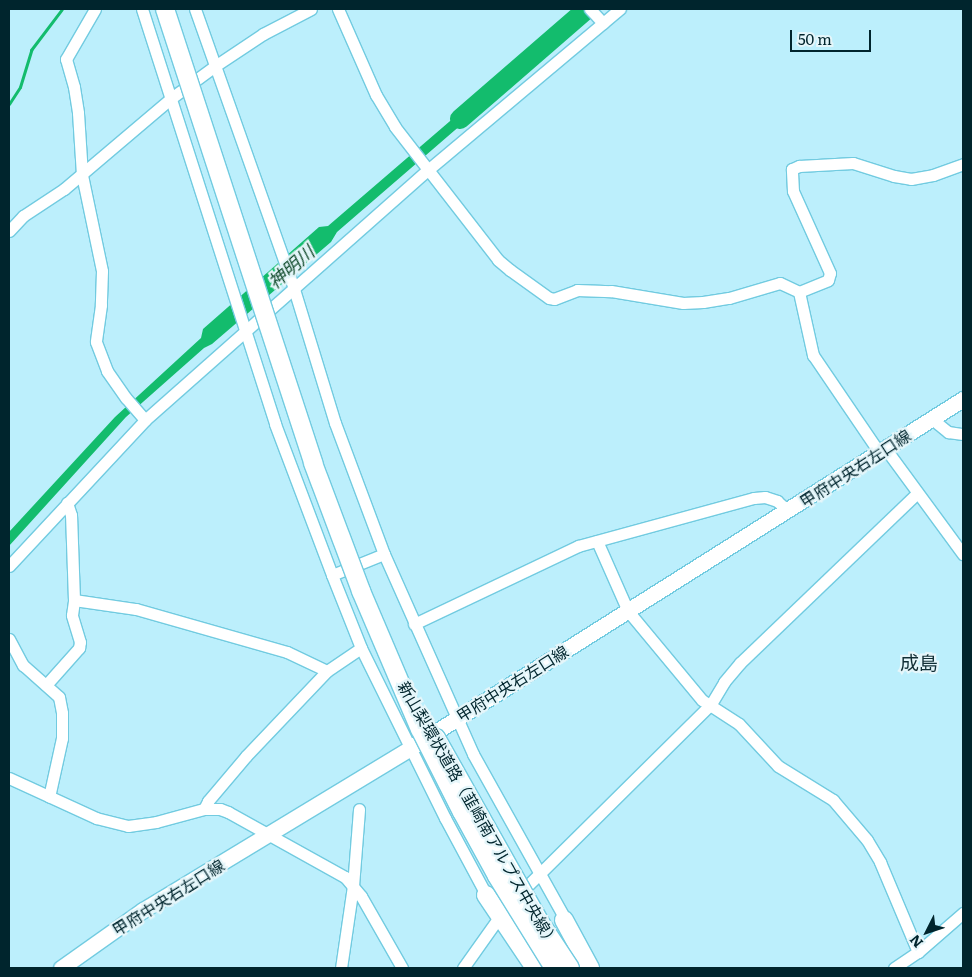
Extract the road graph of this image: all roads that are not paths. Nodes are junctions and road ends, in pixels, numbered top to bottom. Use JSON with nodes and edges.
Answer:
{"nodes":[{"id":1,"x":95,"y":9,"type":"edge"},
{"id":2,"x":142,"y":9,"type":"edge"},
{"id":3,"x":165,"y":9,"type":"edge"},
{"id":4,"x":195,"y":9,"type":"edge"},
{"id":5,"x":311,"y":9,"type":"edge"},
{"id":6,"x":338,"y":9,"type":"edge"},
{"id":7,"x":620,"y":9,"type":"edge"},
{"id":8,"x":597,"y":16,"type":"edge"},
{"id":9,"x":215,"y":66,"type":"junction"},
{"id":10,"x":170,"y":99,"type":"junction"},
{"id":11,"x":963,"y":164,"type":"edge"},
{"id":12,"x":428,"y":167,"type":"junction"},
{"id":13,"x":82,"y":175,"type":"junction"},
{"id":14,"x":9,"y":231,"type":"edge"},
{"id":15,"x":292,"y":284,"type":"junction"},
{"id":16,"x":799,"y":292,"type":"junction"},
{"id":17,"x":243,"y":329,"type":"junction"},
{"id":18,"x":963,"y":400,"type":"edge"},
{"id":19,"x":143,"y":418,"type":"junction"},
{"id":20,"x":932,"y":419,"type":"junction"},
{"id":21,"x":963,"y":434,"type":"edge"},
{"id":22,"x":882,"y":450,"type":"junction"},
{"id":23,"x":916,"y":492,"type":"junction"},
{"id":24,"x":67,"y":503,"type":"junction"},
{"id":25,"x":788,"y":511,"type":"junction"},
{"id":26,"x":597,"y":541,"type":"junction"},
{"id":27,"x":384,"y":554,"type":"junction"},
{"id":28,"x":963,"y":554,"type":"edge"},
{"id":29,"x":9,"y":566,"type":"edge"},
{"id":30,"x":332,"y":575,"type":"junction"},
{"id":31,"x":74,"y":600,"type":"junction"},
{"id":32,"x":628,"y":611,"type":"junction"},
{"id":33,"x":414,"y":624,"type":"junction"},
{"id":34,"x":9,"y":639,"type":"edge"},
{"id":35,"x":361,"y":648,"type":"junction"},
{"id":36,"x":389,"y":658,"type":"junction"},
{"id":37,"x":327,"y":671,"type":"junction"},
{"id":38,"x":46,"y":685,"type":"junction"},
{"id":39,"x":711,"y":704,"type":"junction"},
{"id":40,"x":457,"y":717,"type":"junction"},
{"id":41,"x":410,"y":748,"type":"junction"},
{"id":42,"x":9,"y":778,"type":"edge"},
{"id":43,"x":49,"y":797,"type":"junction"},
{"id":44,"x":204,"y":809,"type":"junction"},
{"id":45,"x":359,"y":809,"type":"dead end"},
{"id":46,"x":269,"y":834,"type":"junction"},
{"id":47,"x":538,"y":875,"type":"junction"},
{"id":48,"x":353,"y":886,"type":"junction"},
{"id":49,"x":486,"y":895,"type":"joint"},
{"id":50,"x":963,"y":913,"type":"edge"},
{"id":51,"x":499,"y":915,"type":"junction"},
{"id":52,"x":564,"y":920,"type":"junction"},
{"id":53,"x":918,"y":952,"type":"junction"},
{"id":54,"x":61,"y":968,"type":"edge"},
{"id":55,"x":342,"y":968,"type":"edge"},
{"id":56,"x":402,"y":968,"type":"edge"},
{"id":57,"x":463,"y":968,"type":"edge"},
{"id":58,"x":528,"y":968,"type":"edge"},
{"id":59,"x":535,"y":968,"type":"edge"},
{"id":60,"x":554,"y":968,"type":"edge"},
{"id":61,"x":570,"y":968,"type":"edge"},
{"id":62,"x":590,"y":968,"type":"edge"},
{"id":63,"x":600,"y":968,"type":"edge"},
{"id":64,"x":894,"y":968,"type":"edge"}],
"edges":[{"from":1,"to":13,"type":"street"},
{"from":2,"to":10,"type":"street"},
{"from":3,"to":36,"type":"highway","name":"新山梨環状道路（韮崎南アルプス中央線）","bridge":true},
{"from":4,"to":9,"type":"street"},
{"from":5,"to":9,"type":"street"},
{"from":6,"to":12,"type":"street"},
{"from":7,"to":8,"type":"street"},
{"from":8,"to":12,"type":"street"},
{"from":9,"to":10,"type":"street"},
{"from":9,"to":15,"type":"street"},
{"from":10,"to":13,"type":"street"},
{"from":10,"to":17,"type":"street"},
{"from":11,"to":16,"type":"street"},
{"from":12,"to":15,"type":"street"},
{"from":12,"to":16,"type":"street"},
{"from":13,"to":14,"type":"street"},
{"from":13,"to":19,"type":"street"},
{"from":15,"to":17,"type":"street"},
{"from":15,"to":27,"type":"street"},
{"from":16,"to":22,"type":"street"},
{"from":17,"to":19,"type":"street"},
{"from":17,"to":30,"type":"street"},
{"from":18,"to":20,"type":"main road","name":"甲府中央右左口線"},
{"from":19,"to":24,"type":"street"},
{"from":20,"to":21,"type":"street"},
{"from":20,"to":22,"type":"main road","name":"甲府中央右左口線"},
{"from":22,"to":23,"type":"street"},
{"from":22,"to":25,"type":"main road","name":"甲府中央右左口線"},
{"from":23,"to":28,"type":"street"},
{"from":23,"to":39,"type":"street"},
{"from":24,"to":29,"type":"street"},
{"from":24,"to":31,"type":"street"},
{"from":25,"to":26,"type":"street"},
{"from":25,"to":32,"type":"main road","name":"甲府中央右左口線"},
{"from":26,"to":32,"type":"street"},
{"from":26,"to":33,"type":"street"},
{"from":27,"to":30,"type":"street"},
{"from":27,"to":33,"type":"street"},
{"from":30,"to":35,"type":"street"},
{"from":31,"to":37,"type":"street"},
{"from":31,"to":38,"type":"street"},
{"from":32,"to":39,"type":"street"},
{"from":32,"to":40,"type":"main road","name":"甲府中央右左口線"},
{"from":33,"to":40,"type":"street"},
{"from":34,"to":38,"type":"street"},
{"from":35,"to":37,"type":"street"},
{"from":35,"to":41,"type":"street"},
{"from":36,"to":60,"type":"highway","name":"新山梨環状道路（韮崎南アルプス中央線）","bridge":true},
{"from":36,"to":61,"type":"highway","name":"新山梨環状道路（韮崎南アルプス中央線）","bridge":true},
{"from":37,"to":44,"type":"street"},
{"from":38,"to":43,"type":"street"},
{"from":39,"to":47,"type":"street"},
{"from":39,"to":53,"type":"street"},
{"from":40,"to":41,"type":"main road","name":"甲府中央右左口線"},
{"from":40,"to":47,"type":"street"},
{"from":41,"to":46,"type":"main road","name":"甲府中央右左口線"},
{"from":41,"to":49,"type":"street"},
{"from":42,"to":43,"type":"street"},
{"from":43,"to":44,"type":"street"},
{"from":44,"to":46,"type":"street"},
{"from":45,"to":48,"type":"street"},
{"from":46,"to":48,"type":"street"},
{"from":46,"to":54,"type":"main road","name":"甲府中央右左口線"},
{"from":47,"to":51,"type":"street"},
{"from":47,"to":52,"type":"street"},
{"from":48,"to":55,"type":"street"},
{"from":48,"to":56,"type":"street"},
{"from":49,"to":51,"type":"highway"},
{"from":50,"to":53,"type":"street"},
{"from":51,"to":57,"type":"street"},
{"from":51,"to":58,"type":"street"},
{"from":51,"to":59,"type":"highway"},
{"from":52,"to":62,"type":"highway"},
{"from":52,"to":63,"type":"street"},
{"from":53,"to":64,"type":"street"}]}
